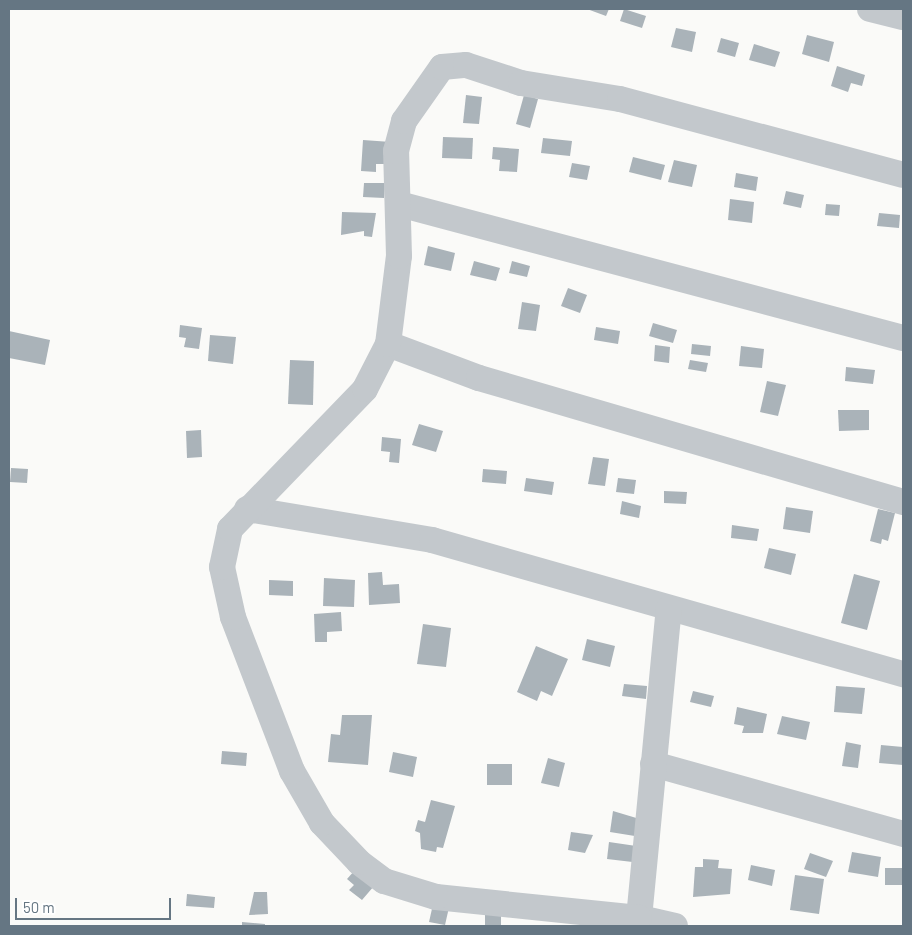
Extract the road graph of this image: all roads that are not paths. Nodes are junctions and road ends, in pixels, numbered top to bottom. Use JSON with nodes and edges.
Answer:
{"nodes":[{"id":1,"x":870,"y":9,"type":"edge"},
{"id":2,"x":903,"y":17,"type":"edge"},
{"id":3,"x":903,"y":175,"type":"edge"},
{"id":4,"x":399,"y":204,"type":"junction"},
{"id":5,"x":903,"y":338,"type":"edge"},
{"id":6,"x":388,"y":344,"type":"junction"},
{"id":7,"x":903,"y":502,"type":"edge"},
{"id":8,"x":247,"y":509,"type":"junction"},
{"id":9,"x":669,"y":608,"type":"junction"},
{"id":10,"x":903,"y":674,"type":"edge"},
{"id":11,"x":653,"y":764,"type":"junction"},
{"id":12,"x":903,"y":834,"type":"edge"},
{"id":13,"x":639,"y":918,"type":"junction"},
{"id":14,"x":675,"y":926,"type":"edge"}],
"edges":[{"from":1,"to":2,"type":"street"},
{"from":3,"to":4,"type":"street"},
{"from":4,"to":5,"type":"street"},
{"from":4,"to":6,"type":"street"},
{"from":6,"to":7,"type":"street"},
{"from":6,"to":8,"type":"street"},
{"from":8,"to":9,"type":"street"},
{"from":8,"to":13,"type":"street"},
{"from":9,"to":10,"type":"street"},
{"from":9,"to":11,"type":"street"},
{"from":11,"to":12,"type":"street"},
{"from":11,"to":13,"type":"street"},
{"from":13,"to":14,"type":"street"}]}
